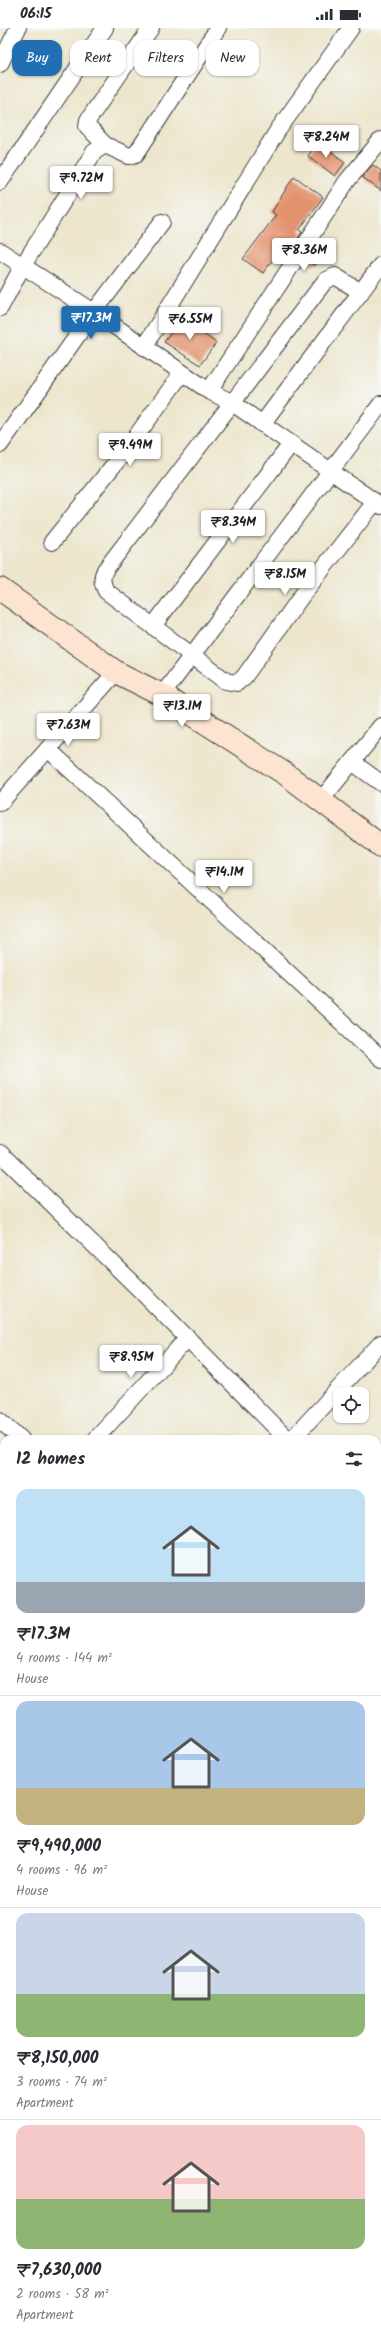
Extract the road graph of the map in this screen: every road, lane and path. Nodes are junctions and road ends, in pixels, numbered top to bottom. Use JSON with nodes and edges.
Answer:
{"nodes":[{"id":1,"x":18,"y":28,"type":"edge"},
{"id":2,"x":105,"y":28,"type":"edge"},
{"id":3,"x":151,"y":28,"type":"edge"},
{"id":4,"x":218,"y":28,"type":"edge"},
{"id":5,"x":351,"y":28,"type":"edge"},
{"id":6,"x":0,"y":64,"type":"edge"},
{"id":7,"x":381,"y":140,"type":"edge"},
{"id":8,"x":105,"y":144,"type":"junction"},
{"id":9,"x":0,"y":182,"type":"edge"},
{"id":10,"x":162,"y":222,"type":"dead end"},
{"id":11,"x":0,"y":251,"type":"edge"},
{"id":12,"x":381,"y":265,"type":"edge"},
{"id":13,"x":22,"y":267,"type":"junction"},
{"id":14,"x":361,"y":292,"type":"junction"},
{"id":15,"x":0,"y":308,"type":"edge"},
{"id":16,"x":94,"y":312,"type":"junction"},
{"id":17,"x":144,"y":347,"type":"junction"},
{"id":18,"x":182,"y":373,"type":"junction"},
{"id":19,"x":209,"y":391,"type":"junction"},
{"id":20,"x":231,"y":402,"type":"junction"},
{"id":21,"x":381,"y":404,"type":"edge"},
{"id":22,"x":262,"y":424,"type":"junction"},
{"id":23,"x":291,"y":444,"type":"junction"},
{"id":24,"x":0,"y":445,"type":"edge"},
{"id":25,"x":331,"y":472,"type":"junction"},
{"id":26,"x":378,"y":504,"type":"edge"},
{"id":27,"x":52,"y":542,"type":"dead end"},
{"id":28,"x":0,"y":589,"type":"edge"},
{"id":29,"x":152,"y":626,"type":"junction"},
{"id":30,"x":192,"y":656,"type":"junction"},
{"id":31,"x":116,"y":672,"type":"junction"},
{"id":32,"x":162,"y":695,"type":"junction"},
{"id":33,"x":381,"y":726,"type":"edge"},
{"id":34,"x":48,"y":749,"type":"junction"},
{"id":35,"x":352,"y":762,"type":"junction"},
{"id":36,"x":381,"y":783,"type":"edge"},
{"id":37,"x":322,"y":799,"type":"junction"},
{"id":38,"x":0,"y":803,"type":"edge"},
{"id":39,"x":381,"y":846,"type":"edge"},
{"id":40,"x":381,"y":1059,"type":"edge"},
{"id":41,"x":0,"y":1154,"type":"edge"},
{"id":42,"x":188,"y":1338,"type":"junction"},
{"id":43,"x":381,"y":1343,"type":"edge"},
{"id":44,"x":0,"y":1420,"type":"edge"},
{"id":45,"x":17,"y":1435,"type":"edge"},
{"id":46,"x":99,"y":1435,"type":"edge"},
{"id":47,"x":283,"y":1435,"type":"edge"},
{"id":48,"x":296,"y":1435,"type":"edge"}],
"edges":[{"from":1,"to":6,"type":"street"},
{"from":2,"to":9,"type":"street"},
{"from":3,"to":8,"type":"street"},
{"from":4,"to":8,"type":"street"},
{"from":5,"to":17,"type":"street"},
{"from":7,"to":19,"type":"street"},
{"from":8,"to":13,"type":"street"},
{"from":10,"to":16,"type":"street"},
{"from":11,"to":13,"type":"street"},
{"from":12,"to":14,"type":"street"},
{"from":13,"to":15,"type":"street"},
{"from":13,"to":16,"type":"street"},
{"from":14,"to":20,"type":"street"},
{"from":14,"to":22,"type":"street"},
{"from":16,"to":17,"type":"street"},
{"from":16,"to":24,"type":"street"},
{"from":17,"to":18,"type":"street"},
{"from":18,"to":19,"type":"street"},
{"from":18,"to":27,"type":"street"},
{"from":19,"to":20,"type":"street"},
{"from":20,"to":22,"type":"street"},
{"from":20,"to":29,"type":"street"},
{"from":21,"to":25,"type":"street"},
{"from":22,"to":23,"type":"street"},
{"from":23,"to":25,"type":"street"},
{"from":23,"to":29,"type":"street"},
{"from":25,"to":26,"type":"street"},
{"from":25,"to":30,"type":"street"},
{"from":26,"to":30,"type":"street"},
{"from":28,"to":31,"type":"street"},
{"from":29,"to":30,"type":"street"},
{"from":30,"to":32,"type":"street"},
{"from":31,"to":32,"type":"street"},
{"from":31,"to":34,"type":"street"},
{"from":32,"to":37,"type":"street"},
{"from":33,"to":35,"type":"street"},
{"from":34,"to":38,"type":"street"},
{"from":34,"to":40,"type":"street"},
{"from":35,"to":36,"type":"street"},
{"from":35,"to":37,"type":"street"},
{"from":37,"to":39,"type":"street"},
{"from":41,"to":42,"type":"street"},
{"from":42,"to":46,"type":"street"},
{"from":42,"to":47,"type":"street"},
{"from":43,"to":48,"type":"street"},
{"from":44,"to":45,"type":"street"}]}
